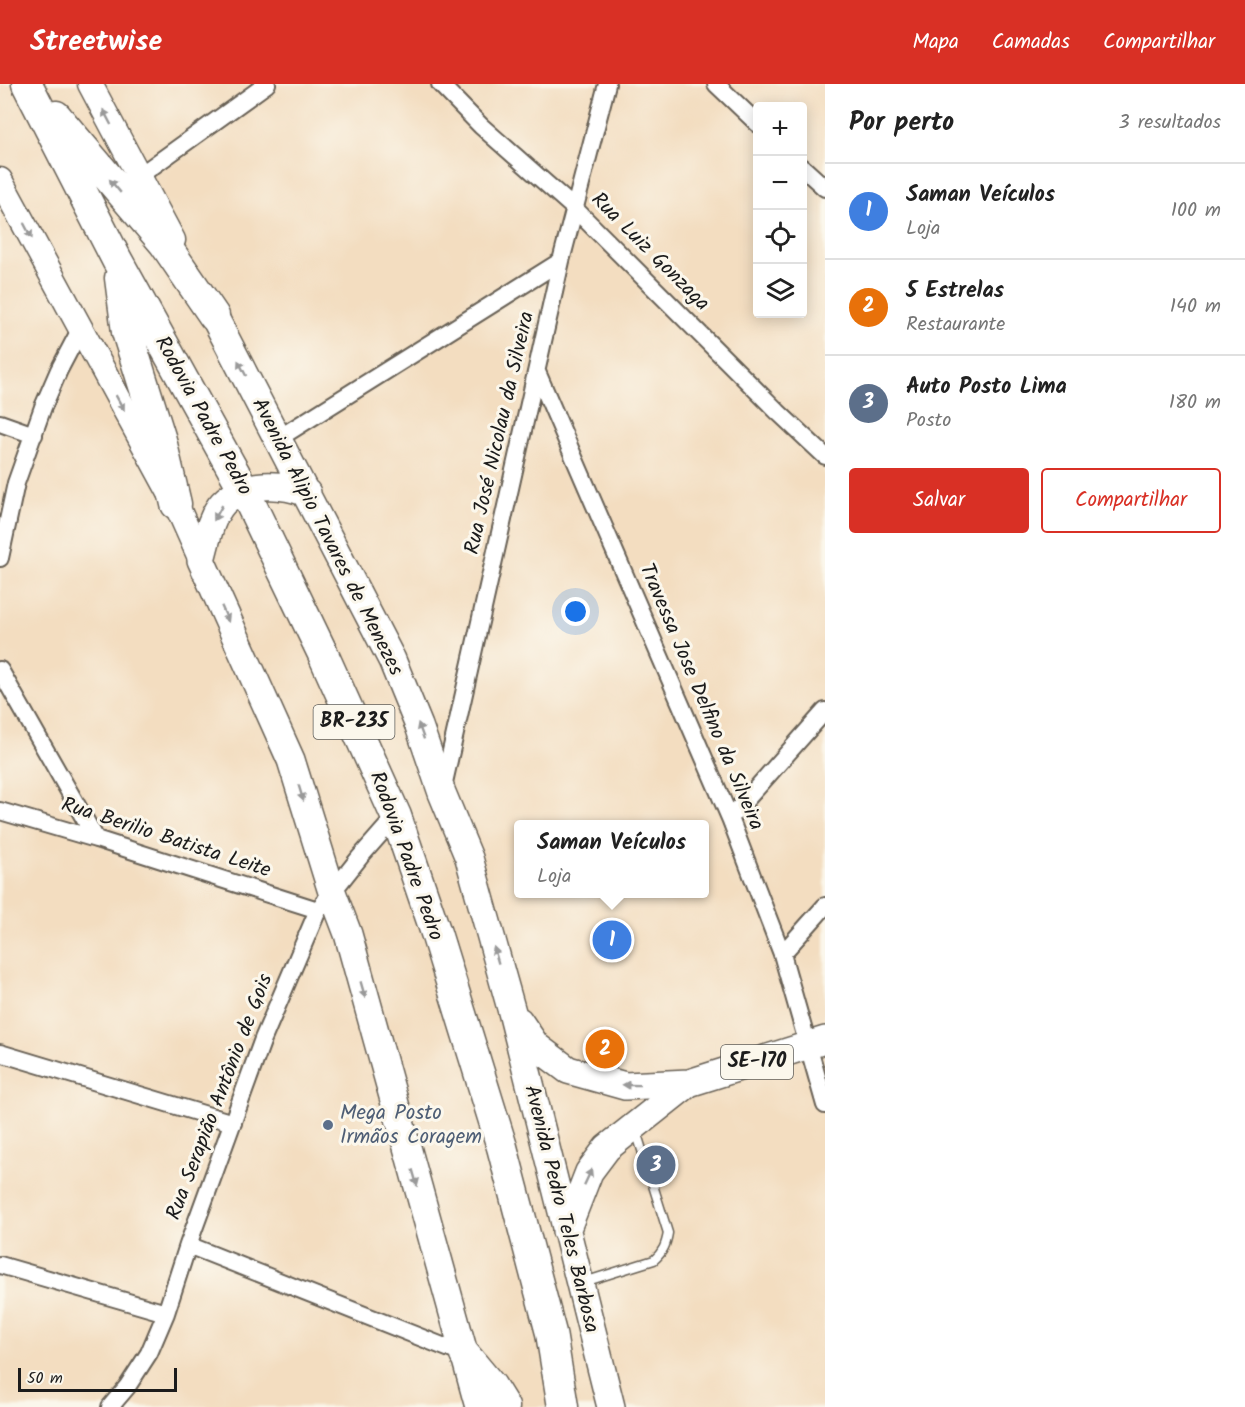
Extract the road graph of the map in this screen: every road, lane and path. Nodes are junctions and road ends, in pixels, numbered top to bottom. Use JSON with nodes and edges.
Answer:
{"nodes":[{"id":1,"x":28,"y":84,"type":"edge"},
{"id":2,"x":90,"y":84,"type":"edge"},
{"id":3,"x":267,"y":84,"type":"edge"},
{"id":4,"x":440,"y":84,"type":"edge"},
{"id":5,"x":607,"y":84,"type":"edge"},
{"id":6,"x":716,"y":84,"type":"edge"},
{"id":7,"x":753,"y":119,"type":"edge"},
{"id":8,"x":807,"y":172,"type":"edge"},
{"id":9,"x":139,"y":176,"type":"junction"},
{"id":10,"x":0,"y":180,"type":"edge"},
{"id":11,"x":825,"y":188,"type":"edge"},
{"id":12,"x":575,"y":210,"type":"junction"},
{"id":13,"x":117,"y":260,"type":"junction"},
{"id":14,"x":561,"y":261,"type":"junction"},
{"id":15,"x":214,"y":316,"type":"junction"},
{"id":16,"x":80,"y":330,"type":"junction"},
{"id":17,"x":537,"y":372,"type":"junction"},
{"id":18,"x":0,"y":423,"type":"edge"},
{"id":19,"x":34,"y":435,"type":"junction"},
{"id":20,"x":279,"y":438,"type":"junction"},
{"id":21,"x":825,"y":456,"type":"edge"},
{"id":22,"x":244,"y":490,"type":"junction"},
{"id":23,"x":307,"y":493,"type":"junction"},
{"id":24,"x":176,"y":504,"type":"junction"},
{"id":25,"x":0,"y":558,"type":"edge"},
{"id":26,"x":201,"y":560,"type":"junction"},
{"id":27,"x":0,"y":670,"type":"edge"},
{"id":28,"x":825,"y":711,"type":"edge"},
{"id":29,"x":442,"y":793,"type":"junction"},
{"id":30,"x":0,"y":811,"type":"edge"},
{"id":31,"x":396,"y":816,"type":"junction"},
{"id":32,"x":730,"y":818,"type":"junction"},
{"id":33,"x":96,"y":839,"type":"junction"},
{"id":34,"x":325,"y":901,"type":"junction"},
{"id":35,"x":825,"y":906,"type":"edge"},
{"id":36,"x":782,"y":954,"type":"junction"},
{"id":37,"x":512,"y":1012,"type":"junction"},
{"id":38,"x":816,"y":1043,"type":"edge"},
{"id":39,"x":0,"y":1053,"type":"edge"},
{"id":40,"x":689,"y":1083,"type":"junction"},
{"id":41,"x":825,"y":1105,"type":"edge"},
{"id":42,"x":233,"y":1123,"type":"junction"},
{"id":43,"x":634,"y":1125,"type":"junction"},
{"id":44,"x":566,"y":1231,"type":"junction"},
{"id":45,"x":188,"y":1245,"type":"junction"},
{"id":46,"x":0,"y":1265,"type":"edge"},
{"id":47,"x":580,"y":1283,"type":"junction"},
{"id":48,"x":166,"y":1313,"type":"junction"},
{"id":49,"x":465,"y":1355,"type":"junction"},
{"id":50,"x":110,"y":1407,"type":"edge"},
{"id":51,"x":479,"y":1407,"type":"edge"},
{"id":52,"x":504,"y":1407,"type":"edge"},
{"id":53,"x":563,"y":1407,"type":"edge"},
{"id":54,"x":611,"y":1407,"type":"edge"}],
"edges":[{"from":1,"to":13,"type":"highway","name":"Rodovia Padre Pedro","number":"BR-235"},
{"from":15,"to":1,"type":"highway","one_way":true},
{"from":9,"to":2,"type":"street","name":"Avenida Alipio Tavares de Menezes","one_way":true},
{"from":3,"to":9,"type":"street"},
{"from":4,"to":12,"type":"street","name":"Rua Luiz Gonzaga"},
{"from":5,"to":12,"type":"street","name":"Rua José Nicolau da Silveira"},
{"from":6,"to":7,"type":"street"},
{"from":8,"to":11,"type":"street"},
{"from":9,"to":15,"type":"street","name":"Avenida Alipio Tavares de Menezes"},
{"from":10,"to":16,"type":"street","one_way":true},
{"from":12,"to":14,"type":"street","name":"Rua José Nicolau da Silveira"},
{"from":12,"to":21,"type":"street","name":"Rua Luiz Gonzaga"},
{"from":13,"to":22,"type":"highway","name":"Rodovia Padre Pedro","number":"BR-235"},
{"from":13,"to":24,"type":"highway"},
{"from":14,"to":17,"type":"street","name":"Rua José Nicolau da Silveira"},
{"from":14,"to":20,"type":"street"},
{"from":20,"to":15,"type":"main road","name":"Avenida Alipio Tavares de Menezes","one_way":true},
{"from":16,"to":19,"type":"street"},
{"from":16,"to":24,"type":"street","one_way":true},
{"from":17,"to":29,"type":"street","name":"Rua José Nicolau da Silveira"},
{"from":17,"to":32,"type":"street","name":"Travessa Jose Delfino da Silveira"},
{"from":18,"to":19,"type":"street"},
{"from":19,"to":25,"type":"street"},
{"from":20,"to":23,"type":"main road","name":"Avenida Alipio Tavares de Menezes"},
{"from":22,"to":23,"type":"main road"},
{"from":22,"to":26,"type":"main road","one_way":true},
{"from":22,"to":31,"type":"highway","name":"Rodovia Padre Pedro","number":"BR-235"},
{"from":29,"to":23,"type":"main road","name":"Avenida Alipio Tavares de Menezes","one_way":true},
{"from":24,"to":26,"type":"street"},
{"from":26,"to":34,"type":"main road","one_way":true},
{"from":27,"to":33,"type":"street"},
{"from":28,"to":32,"type":"street"},
{"from":37,"to":29,"type":"main road","name":"Avenida Alipio Tavares de Menezes","one_way":true},
{"from":30,"to":33,"type":"street","name":"Rua Berilio Batista Leite"},
{"from":31,"to":34,"type":"street","name":"Rua Serapião Antônio de Gois"},
{"from":31,"to":53,"type":"highway","name":"Rodovia Padre Pedro","number":"BR-235"},
{"from":32,"to":36,"type":"street","name":"Travessa Jose Delfino da Silveira"},
{"from":33,"to":34,"type":"street","name":"Rua Berilio Batista Leite"},
{"from":34,"to":42,"type":"street","name":"Rua Serapião Antônio de Gois"},
{"from":34,"to":49,"type":"main road","one_way":true},
{"from":35,"to":36,"type":"street"},
{"from":36,"to":38,"type":"street","name":"Travessa Jose Delfino da Silveira"},
{"from":40,"to":37,"type":"main road","one_way":true},
{"from":37,"to":44,"type":"main road","name":"Avenida Pedro Teles Barbosa"},
{"from":38,"to":40,"type":"main road","number":"SE-170"},
{"from":38,"to":41,"type":"street","name":"Travessa Jose Delfino da Silveira"},
{"from":39,"to":42,"type":"street"},
{"from":40,"to":43,"type":"main road"},
{"from":42,"to":45,"type":"street","name":"Rua Serapião Antônio de Gois"},
{"from":44,"to":43,"type":"main road","one_way":true},
{"from":43,"to":47,"type":"lane"},
{"from":44,"to":47,"type":"main road","name":"Avenida Pedro Teles Barbosa"},
{"from":45,"to":48,"type":"street","name":"Rua Serapião Antônio de Gois"},
{"from":45,"to":49,"type":"street"},
{"from":46,"to":48,"type":"street"},
{"from":47,"to":54,"type":"main road","name":"Avenida Pedro Teles Barbosa"},
{"from":48,"to":50,"type":"street","name":"Rua Serapião Antônio de Gois"},
{"from":49,"to":51,"type":"main road"},
{"from":49,"to":52,"type":"highway"}]}
